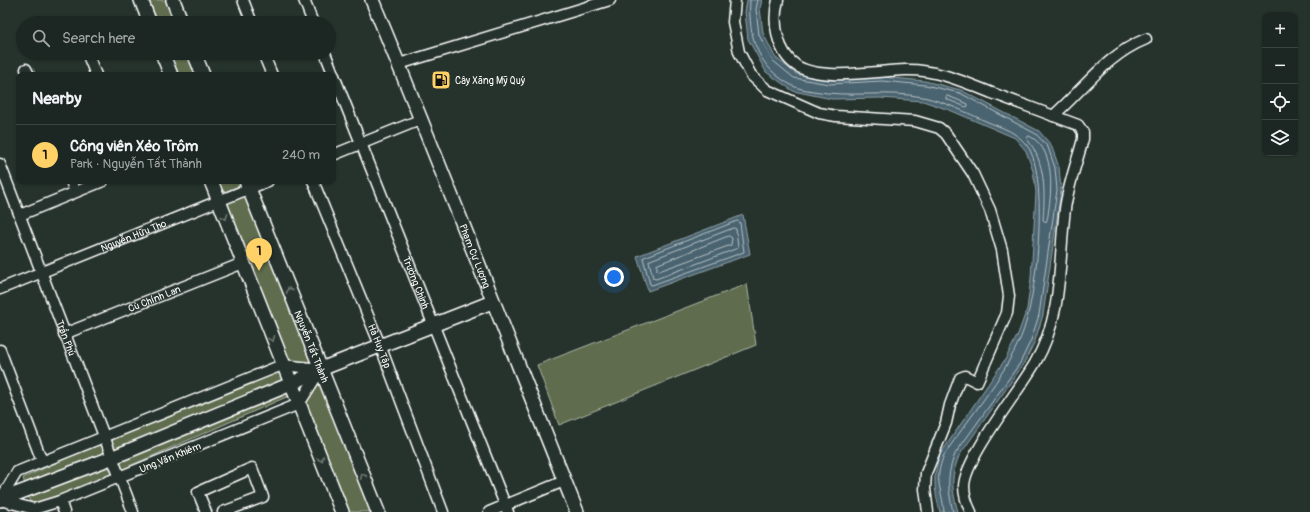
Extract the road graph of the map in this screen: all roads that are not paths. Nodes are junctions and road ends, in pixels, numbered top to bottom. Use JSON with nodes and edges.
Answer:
{"nodes":[{"id":1,"x":141,"y":0,"type":"edge"},
{"id":2,"x":173,"y":0,"type":"edge"},
{"id":3,"x":243,"y":0,"type":"edge"},
{"id":4,"x":304,"y":0,"type":"edge"},
{"id":5,"x":372,"y":0,"type":"edge"},
{"id":6,"x":610,"y":0,"type":"edge"},
{"id":7,"x":736,"y":0,"type":"edge"},
{"id":8,"x":778,"y":0,"type":"edge"},
{"id":9,"x":147,"y":16,"type":"edge"},
{"id":10,"x":179,"y":16,"type":"edge"},
{"id":11,"x":249,"y":16,"type":"edge"},
{"id":12,"x":310,"y":16,"type":"edge"},
{"id":13,"x":1146,"y":39,"type":"dead end"},
{"id":14,"x":90,"y":60,"type":"edge"},
{"id":15,"x":165,"y":60,"type":"edge"},
{"id":16,"x":197,"y":60,"type":"edge"},
{"id":17,"x":267,"y":60,"type":"edge"},
{"id":18,"x":328,"y":60,"type":"edge"},
{"id":19,"x":399,"y":64,"type":"junction"},
{"id":20,"x":95,"y":72,"type":"edge"},
{"id":21,"x":170,"y":72,"type":"edge"},
{"id":22,"x":202,"y":72,"type":"edge"},
{"id":23,"x":271,"y":72,"type":"edge"},
{"id":24,"x":333,"y":72,"type":"edge"},
{"id":25,"x":336,"y":80,"type":"edge"},
{"id":26,"x":1053,"y":116,"type":"junction"},
{"id":27,"x":422,"y":119,"type":"junction"},
{"id":28,"x":362,"y":144,"type":"junction"},
{"id":29,"x":336,"y":154,"type":"edge"},
{"id":30,"x":0,"y":164,"type":"edge"},
{"id":31,"x":72,"y":184,"type":"edge"},
{"id":32,"x":95,"y":184,"type":"edge"},
{"id":33,"x":212,"y":184,"type":"edge"},
{"id":34,"x":314,"y":184,"type":"edge"},
{"id":35,"x":248,"y":185,"type":"edge"},
{"id":36,"x":75,"y":192,"type":"junction"},
{"id":37,"x":219,"y":201,"type":"junction"},
{"id":38,"x":20,"y":215,"type":"junction"},
{"id":39,"x":243,"y":263,"type":"junction"},
{"id":40,"x":42,"y":272,"type":"junction"},
{"id":41,"x":0,"y":289,"type":"edge"},
{"id":42,"x":492,"y":302,"type":"junction"},
{"id":43,"x":433,"y":325,"type":"junction"},
{"id":44,"x":64,"y":334,"type":"junction"},
{"id":45,"x":380,"y":345,"type":"junction"},
{"id":46,"x":0,"y":350,"type":"edge"},
{"id":47,"x":282,"y":365,"type":"junction"},
{"id":48,"x":321,"y":369,"type":"junction"},
{"id":49,"x":291,"y":384,"type":"junction"},
{"id":50,"x":299,"y":404,"type":"junction"},
{"id":51,"x":103,"y":438,"type":"junction"},
{"id":52,"x":111,"y":458,"type":"junction"},
{"id":53,"x":42,"y":461,"type":"junction"},
{"id":54,"x":119,"y":478,"type":"junction"},
{"id":55,"x":564,"y":481,"type":"junction"},
{"id":56,"x":0,"y":500,"type":"edge"},
{"id":57,"x":60,"y":501,"type":"junction"},
{"id":58,"x":507,"y":509,"type":"edge"},
{"id":59,"x":236,"y":510,"type":"edge"},
{"id":60,"x":338,"y":511,"type":"edge"},
{"id":61,"x":64,"y":512,"type":"edge"},
{"id":62,"x":133,"y":512,"type":"edge"},
{"id":63,"x":206,"y":512,"type":"edge"},
{"id":64,"x":223,"y":512,"type":"edge"},
{"id":65,"x":378,"y":512,"type":"edge"},
{"id":66,"x":443,"y":512,"type":"edge"},
{"id":67,"x":489,"y":512,"type":"edge"},
{"id":68,"x":577,"y":512,"type":"edge"},
{"id":69,"x":928,"y":512,"type":"edge"},
{"id":70,"x":971,"y":512,"type":"edge"}],
"edges":[{"from":1,"to":9,"type":"street"},
{"from":2,"to":10,"type":"street"},
{"from":3,"to":11,"type":"street"},
{"from":4,"to":12,"type":"street"},
{"from":5,"to":19,"type":"street","name":"Phạm Cự Lượng"},
{"from":6,"to":19,"type":"street"},
{"from":7,"to":69,"type":"street"},
{"from":8,"to":26,"type":"street"},
{"from":13,"to":26,"type":"street"},
{"from":14,"to":20,"type":"street"},
{"from":15,"to":21,"type":"street"},
{"from":16,"to":22,"type":"street"},
{"from":17,"to":23,"type":"street"},
{"from":18,"to":24,"type":"street","name":"Trường Chinh"},
{"from":19,"to":27,"type":"street","name":"Phạm Cự Lượng"},
{"from":25,"to":28,"type":"street","name":"Trường Chinh"},
{"from":26,"to":70,"type":"street"},
{"from":27,"to":28,"type":"street"},
{"from":27,"to":42,"type":"street","name":"Phạm Cự Lượng"},
{"from":28,"to":29,"type":"street"},
{"from":28,"to":43,"type":"street","name":"Trường Chinh"},
{"from":30,"to":38,"type":"street","name":"Trần Phú"},
{"from":31,"to":36,"type":"street"},
{"from":32,"to":36,"type":"street"},
{"from":33,"to":37,"type":"street"},
{"from":34,"to":45,"type":"street","name":"Hà Huy Tập"},
{"from":35,"to":37,"type":"street","name":"Nguyễn Hữu Thọ"},
{"from":48,"to":35,"type":"street","name":"Nguyễn Tất Thành","one_way":true},
{"from":36,"to":38,"type":"street"},
{"from":37,"to":39,"type":"street","one_way":true},
{"from":37,"to":40,"type":"street","name":"Nguyễn Hữu Thọ"},
{"from":38,"to":40,"type":"street","name":"Trần Phú"},
{"from":39,"to":44,"type":"street","name":"Cù Chính Lan"},
{"from":39,"to":47,"type":"street","one_way":true},
{"from":40,"to":41,"type":"street","name":"Nguyễn Hữu Thọ"},
{"from":40,"to":44,"type":"street","name":"Trần Phú"},
{"from":42,"to":43,"type":"street"},
{"from":42,"to":55,"type":"street","name":"Phạm Cự Lượng"},
{"from":43,"to":45,"type":"street"},
{"from":43,"to":58,"type":"street","name":"Trường Chinh"},
{"from":44,"to":51,"type":"street","name":"Trần Phú"},
{"from":45,"to":48,"type":"street"},
{"from":45,"to":66,"type":"street","name":"Hà Huy Tập"},
{"from":46,"to":53,"type":"street"},
{"from":47,"to":48,"type":"street"},
{"from":47,"to":49,"type":"street"},
{"from":47,"to":51,"type":"street"},
{"from":48,"to":49,"type":"street"},
{"from":48,"to":50,"type":"street"},
{"from":65,"to":48,"type":"street","name":"Nguyễn Tất Thành","one_way":true},
{"from":49,"to":50,"type":"street"},
{"from":49,"to":52,"type":"street"},
{"from":50,"to":54,"type":"street","name":"Ung Văn Khiêm"},
{"from":50,"to":60,"type":"street","one_way":true},
{"from":51,"to":52,"type":"street","name":"Trần Phú"},
{"from":51,"to":53,"type":"street"},
{"from":52,"to":54,"type":"street","name":"Trần Phú"},
{"from":52,"to":56,"type":"street"},
{"from":53,"to":56,"type":"street"},
{"from":54,"to":57,"type":"street","name":"Ung Văn Khiêm"},
{"from":54,"to":62,"type":"street","name":"Trần Phú"},
{"from":55,"to":58,"type":"street"},
{"from":55,"to":68,"type":"street","name":"Phạm Cự Lượng"},
{"from":56,"to":57,"type":"street","name":"Ung Văn Khiêm"},
{"from":57,"to":61,"type":"street"},
{"from":58,"to":67,"type":"street"},
{"from":59,"to":63,"type":"street"},
{"from":59,"to":64,"type":"street"}]}
